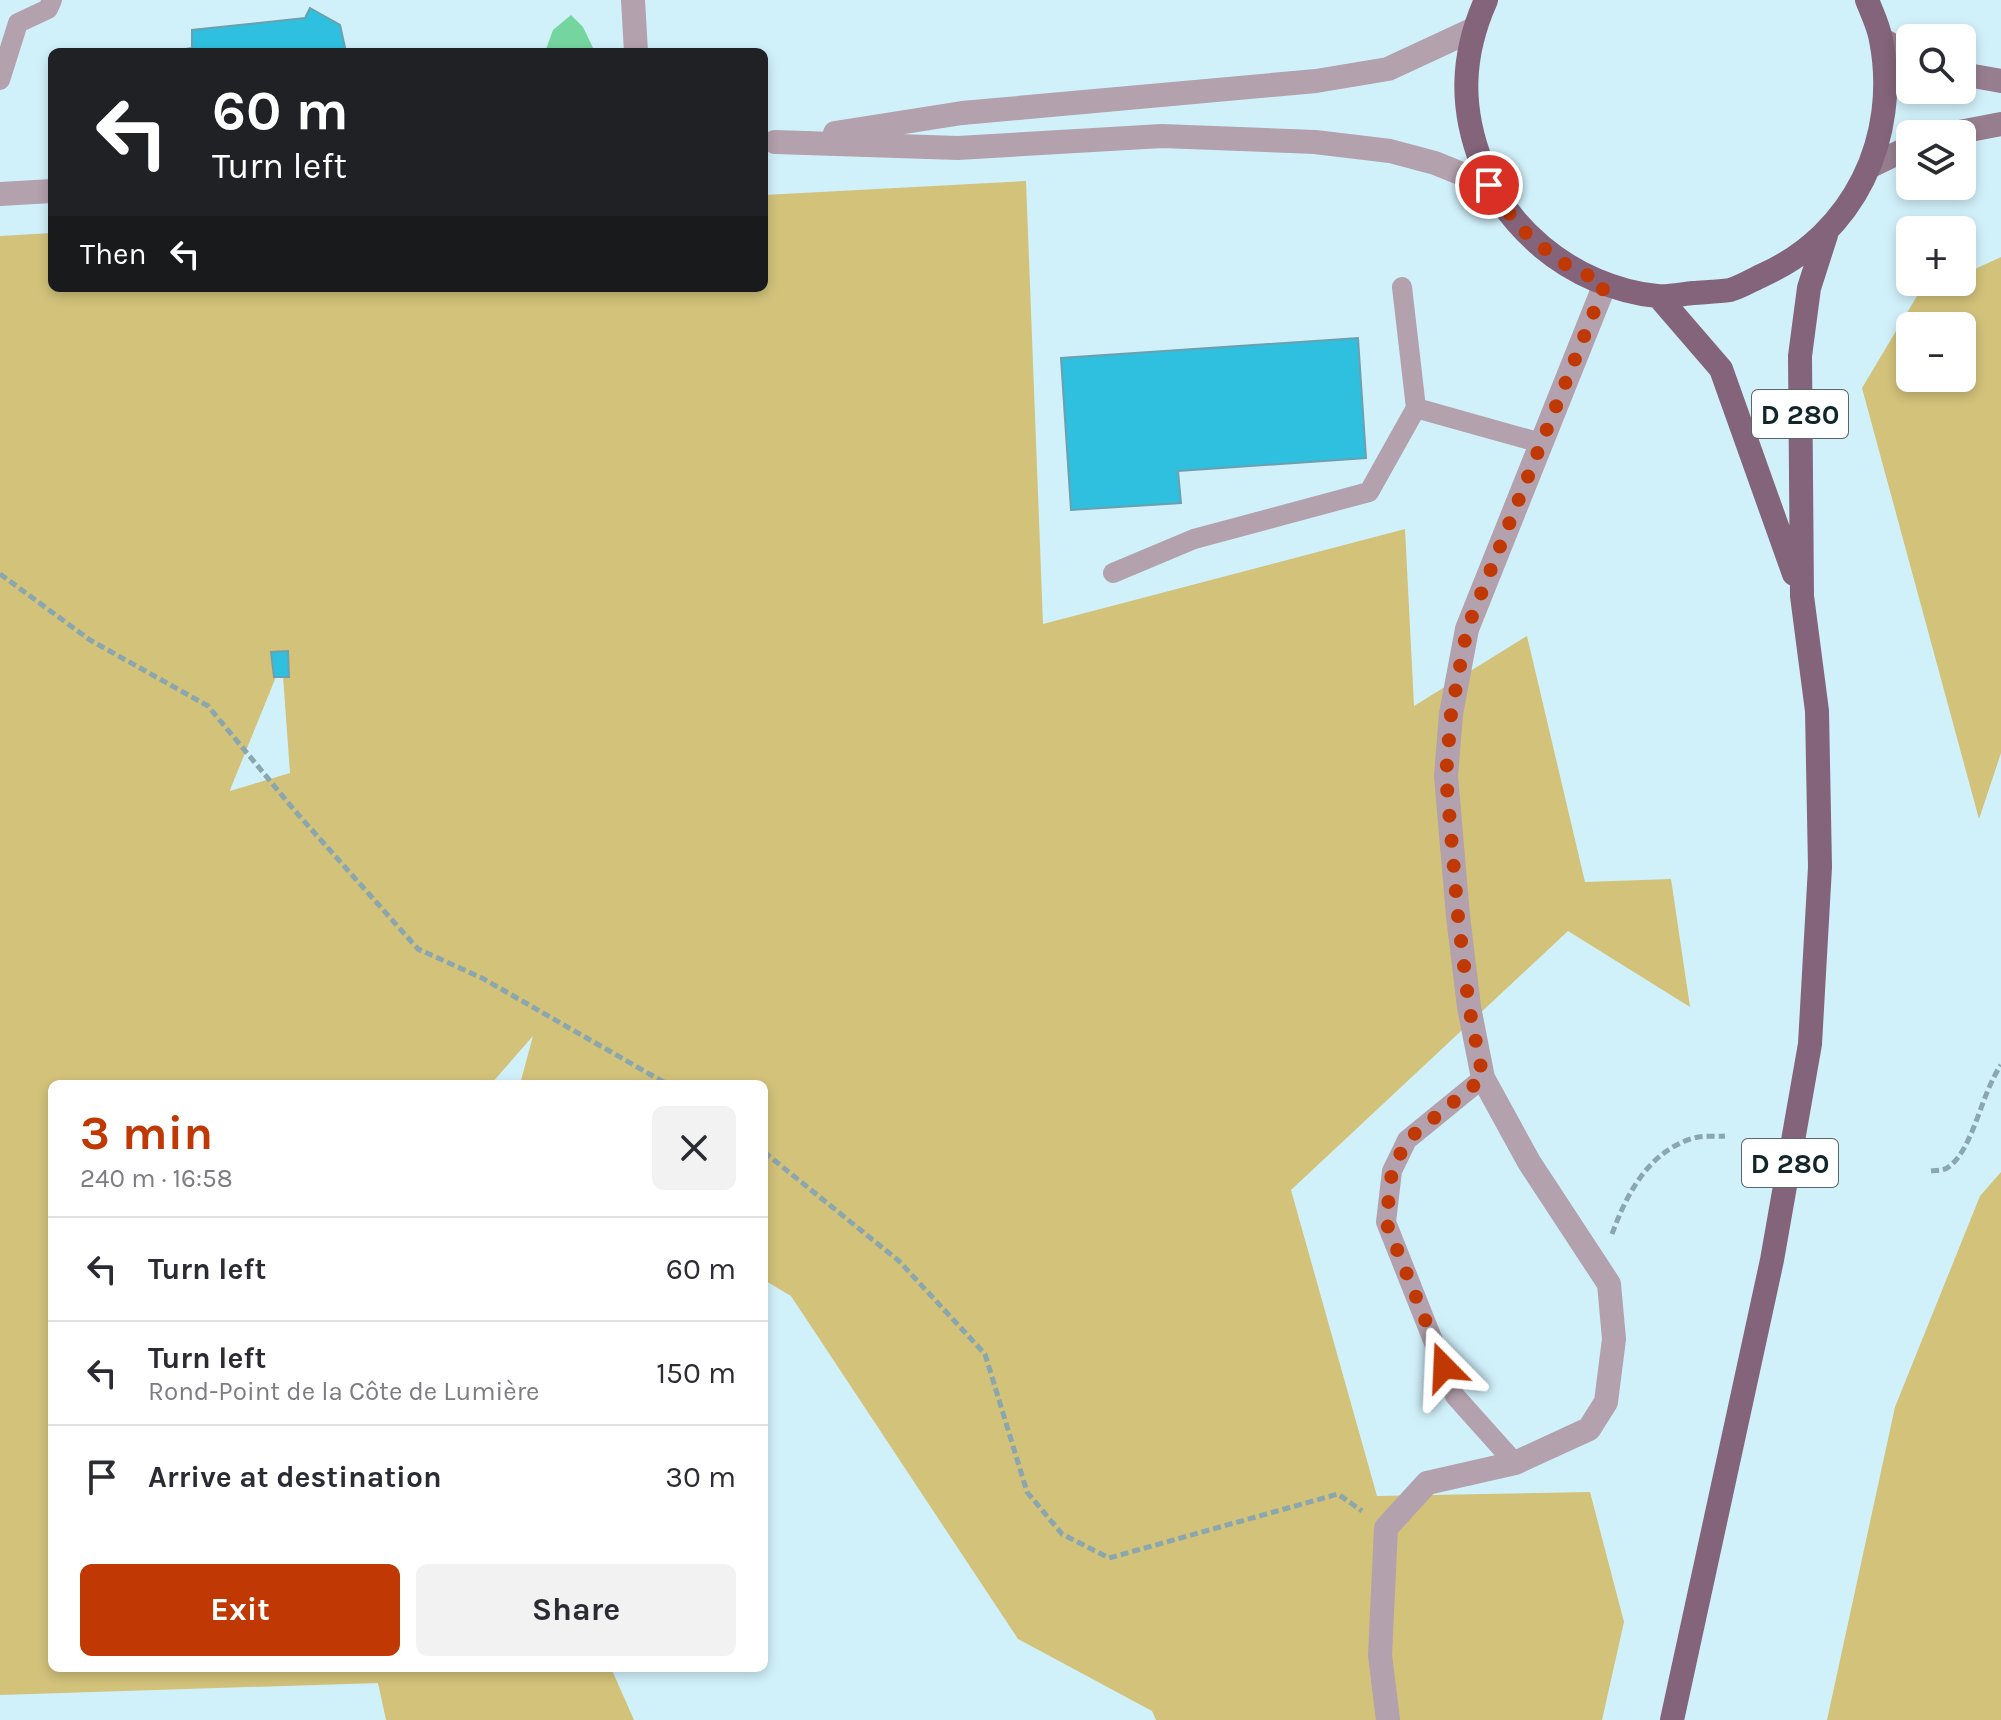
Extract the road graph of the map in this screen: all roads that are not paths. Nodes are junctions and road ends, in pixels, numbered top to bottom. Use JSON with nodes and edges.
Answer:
{"nodes":[{"id":1,"x":52,"y":0,"type":"edge"},
{"id":2,"x":633,"y":0,"type":"edge"},
{"id":3,"x":1486,"y":0,"type":"edge"},
{"id":4,"x":1867,"y":0,"type":"edge"},
{"id":5,"x":9,"y":20,"type":"edge"},
{"id":6,"x":1472,"y":30,"type":"junction"},
{"id":7,"x":1881,"y":39,"type":"junction"},
{"id":8,"x":1896,"y":47,"type":"edge"},
{"id":9,"x":636,"y":48,"type":"edge"},
{"id":10,"x":1976,"y":77,"type":"edge"},
{"id":11,"x":0,"y":80,"type":"edge"},
{"id":12,"x":2001,"y":81,"type":"edge"},
{"id":13,"x":2001,"y":124,"type":"edge"},
{"id":14,"x":1976,"y":129,"type":"edge"},
{"id":15,"x":770,"y":143,"type":"edge"},
{"id":16,"x":1896,"y":154,"type":"edge"},
{"id":17,"x":1871,"y":166,"type":"junction"},
{"id":18,"x":1489,"y":185,"type":"junction"},
{"id":19,"x":48,"y":191,"type":"edge"},
{"id":20,"x":0,"y":194,"type":"edge"},
{"id":21,"x":1826,"y":235,"type":"junction"},
{"id":22,"x":1605,"y":284,"type":"junction"},
{"id":23,"x":1402,"y":287,"type":"dead end"},
{"id":24,"x":1658,"y":296,"type":"junction"},
{"id":25,"x":1416,"y":408,"type":"junction"},
{"id":26,"x":1541,"y":443,"type":"junction"},
{"id":27,"x":1113,"y":573,"type":"dead end"},
{"id":28,"x":1802,"y":596,"type":"junction"},
{"id":29,"x":1483,"y":1078,"type":"junction"},
{"id":30,"x":1515,"y":1463,"type":"junction"},
{"id":31,"x":1388,"y":1720,"type":"edge"},
{"id":32,"x":1672,"y":1720,"type":"edge"}],
"edges":[{"from":1,"to":5,"type":"lane"},
{"from":2,"to":9,"type":"street"},
{"from":3,"to":6,"type":"main road"},
{"from":4,"to":7,"type":"main road"},
{"from":5,"to":11,"type":"lane"},
{"from":6,"to":15,"type":"street"},
{"from":6,"to":18,"type":"main road"},
{"from":7,"to":8,"type":"main road"},
{"from":7,"to":17,"type":"main road"},
{"from":10,"to":12,"type":"main road"},
{"from":13,"to":14,"type":"main road"},
{"from":15,"to":18,"type":"street"},
{"from":16,"to":17,"type":"main road"},
{"from":17,"to":21,"type":"main road"},
{"from":18,"to":22,"type":"main road"},
{"from":19,"to":20,"type":"street"},
{"from":21,"to":24,"type":"main road"},
{"from":21,"to":28,"type":"main road","number":"D 280"},
{"from":22,"to":24,"type":"main road"},
{"from":22,"to":26,"type":"street"},
{"from":23,"to":25,"type":"lane"},
{"from":24,"to":28,"type":"main road","number":"D 280"},
{"from":25,"to":26,"type":"lane"},
{"from":25,"to":27,"type":"lane"},
{"from":26,"to":29,"type":"street"},
{"from":28,"to":32,"type":"main road","number":"D 280"},
{"from":29,"to":30,"type":"lane"},
{"from":29,"to":30,"type":"street"},
{"from":30,"to":31,"type":"street"}]}
